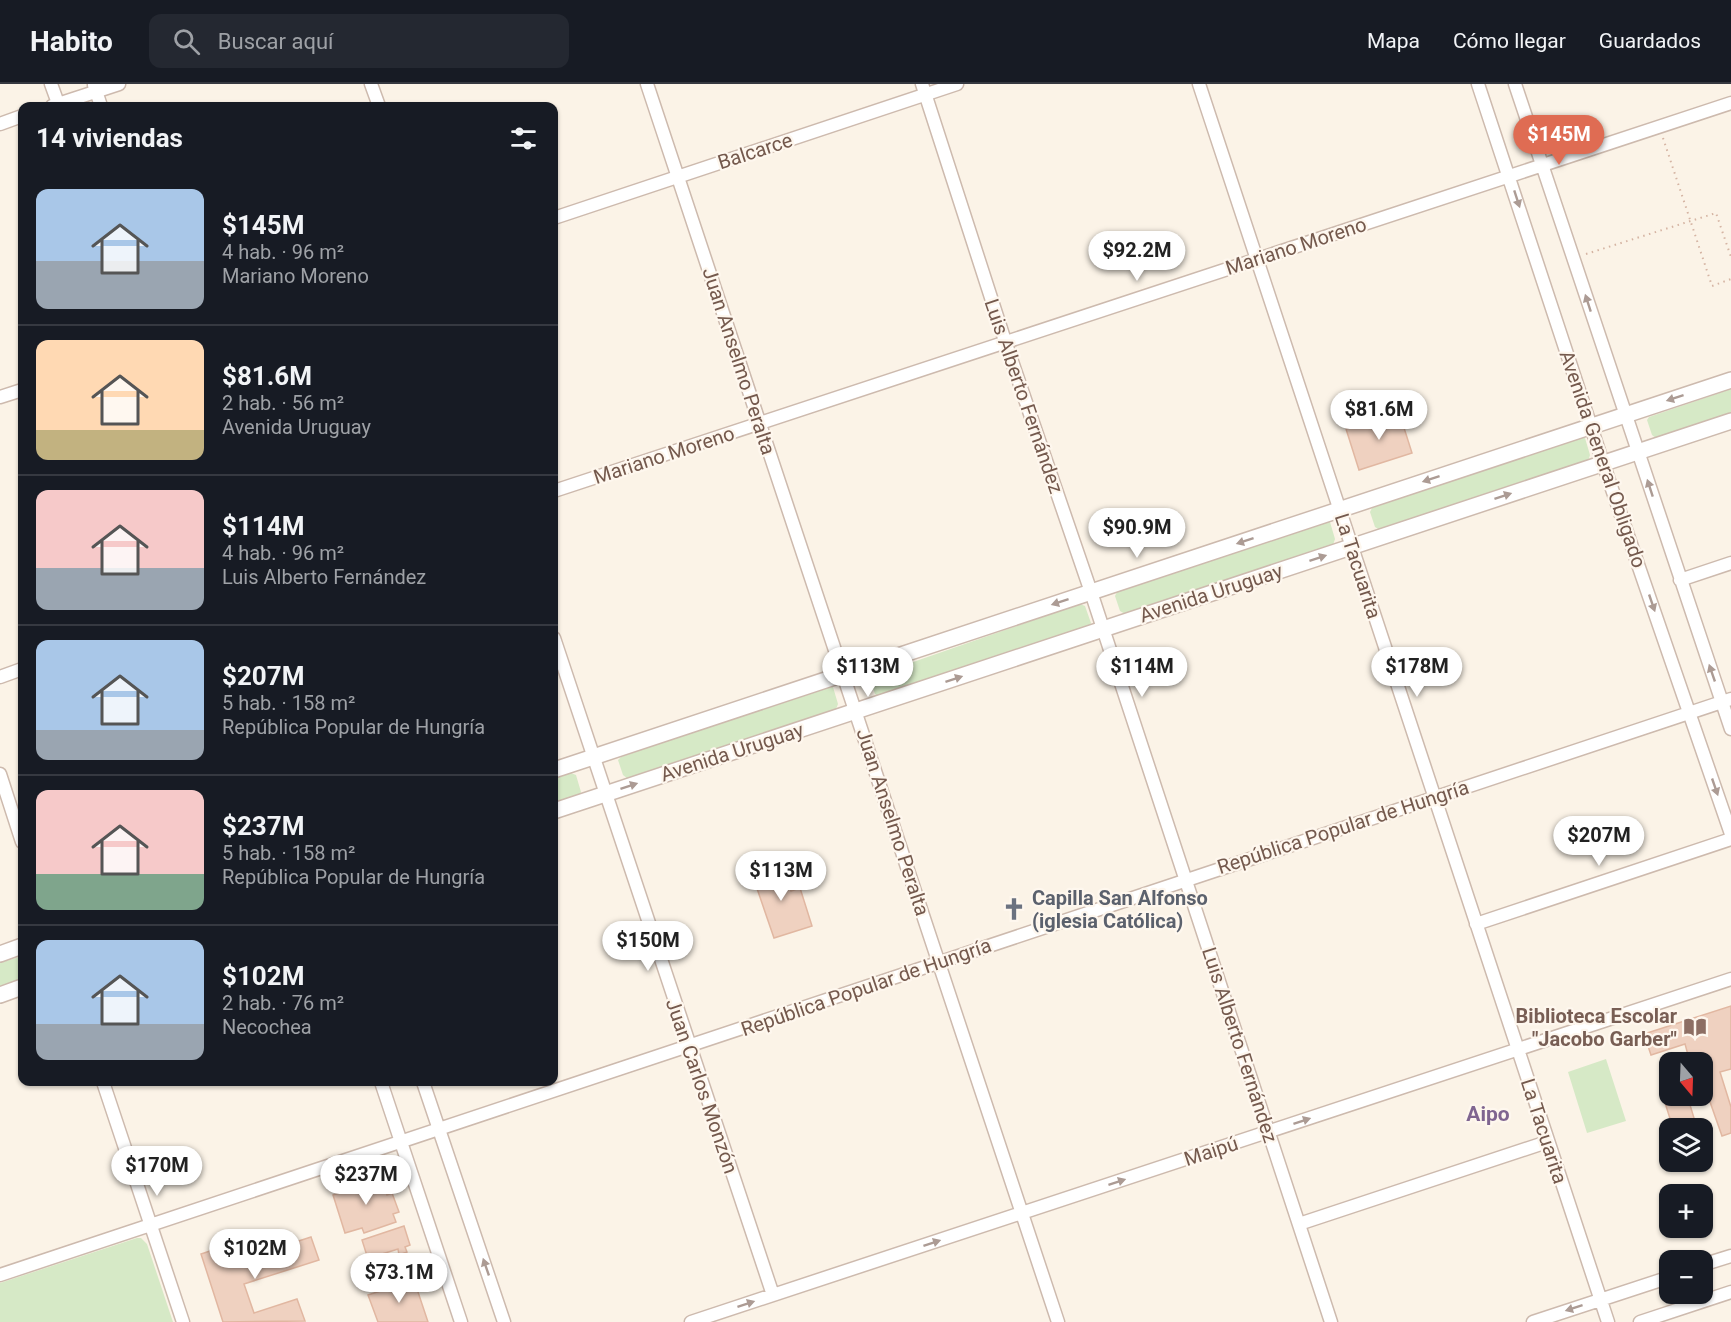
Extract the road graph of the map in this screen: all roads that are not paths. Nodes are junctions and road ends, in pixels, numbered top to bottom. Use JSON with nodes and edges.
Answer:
{"nodes":[{"id":1,"x":51,"y":84,"type":"edge"},
{"id":2,"x":118,"y":84,"type":"edge"},
{"id":3,"x":371,"y":84,"type":"edge"},
{"id":4,"x":647,"y":84,"type":"edge"},
{"id":5,"x":957,"y":84,"type":"edge"},
{"id":6,"x":1199,"y":84,"type":"edge"},
{"id":7,"x":1478,"y":84,"type":"edge"},
{"id":8,"x":1515,"y":84,"type":"edge"},
{"id":9,"x":95,"y":88,"type":"edge"},
{"id":10,"x":924,"y":89,"type":"edge"},
{"id":11,"x":55,"y":102,"type":"edge"},
{"id":12,"x":65,"y":102,"type":"edge"},
{"id":13,"x":378,"y":102,"type":"edge"},
{"id":14,"x":1731,"y":102,"type":"edge"},
{"id":15,"x":18,"y":117,"type":"edge"},
{"id":16,"x":0,"y":124,"type":"edge"},
{"id":17,"x":1543,"y":165,"type":"junction"},
{"id":18,"x":678,"y":176,"type":"junction"},
{"id":19,"x":1510,"y":176,"type":"junction"},
{"id":20,"x":558,"y":217,"type":"edge"},
{"id":21,"x":1258,"y":258,"type":"junction"},
{"id":22,"x":1005,"y":341,"type":"junction"},
{"id":23,"x":1731,"y":380,"type":"edge"},
{"id":24,"x":18,"y":391,"type":"edge"},
{"id":25,"x":0,"y":398,"type":"edge"},
{"id":26,"x":1625,"y":415,"type":"junction"},
{"id":27,"x":1731,"y":421,"type":"edge"},
{"id":28,"x":759,"y":424,"type":"junction"},
{"id":29,"x":1591,"y":426,"type":"junction"},
{"id":30,"x":1638,"y":452,"type":"junction"},
{"id":31,"x":1603,"y":463,"type":"junction"},
{"id":32,"x":558,"y":490,"type":"edge"},
{"id":33,"x":1339,"y":509,"type":"junction"},
{"id":34,"x":1352,"y":546,"type":"junction"},
{"id":35,"x":1731,"y":563,"type":"edge"},
{"id":36,"x":1680,"y":580,"type":"junction"},
{"id":37,"x":1091,"y":592,"type":"junction"},
{"id":38,"x":1104,"y":629,"type":"junction"},
{"id":39,"x":558,"y":650,"type":"edge"},
{"id":40,"x":18,"y":670,"type":"edge"},
{"id":41,"x":844,"y":674,"type":"junction"},
{"id":42,"x":0,"y":677,"type":"edge"},
{"id":43,"x":1726,"y":700,"type":"edge"},
{"id":44,"x":856,"y":711,"type":"junction"},
{"id":45,"x":1690,"y":713,"type":"junction"},
{"id":46,"x":1731,"y":729,"type":"edge"},
{"id":47,"x":594,"y":757,"type":"junction"},
{"id":48,"x":558,"y":769,"type":"edge"},
{"id":49,"x":0,"y":774,"type":"edge"},
{"id":50,"x":606,"y":794,"type":"junction"},
{"id":51,"x":1434,"y":797,"type":"junction"},
{"id":52,"x":558,"y":810,"type":"edge"},
{"id":53,"x":18,"y":830,"type":"edge"},
{"id":54,"x":1731,"y":834,"type":"edge"},
{"id":55,"x":1731,"y":839,"type":"edge"},
{"id":56,"x":1185,"y":879,"type":"junction"},
{"id":57,"x":1476,"y":924,"type":"junction"},
{"id":58,"x":18,"y":947,"type":"edge"},
{"id":59,"x":0,"y":954,"type":"edge"},
{"id":60,"x":939,"y":962,"type":"junction"},
{"id":61,"x":1731,"y":979,"type":"edge"},
{"id":62,"x":18,"y":988,"type":"edge"},
{"id":63,"x":0,"y":995,"type":"edge"},
{"id":64,"x":688,"y":1047,"type":"junction"},
{"id":65,"x":1518,"y":1050,"type":"junction"},
{"id":66,"x":104,"y":1086,"type":"edge"},
{"id":67,"x":382,"y":1086,"type":"edge"},
{"id":68,"x":424,"y":1086,"type":"edge"},
{"id":69,"x":439,"y":1130,"type":"junction"},
{"id":70,"x":1269,"y":1132,"type":"junction"},
{"id":71,"x":1547,"y":1142,"type":"junction"},
{"id":72,"x":402,"y":1143,"type":"junction"},
{"id":73,"x":1021,"y":1213,"type":"junction"},
{"id":74,"x":1299,"y":1224,"type":"junction"},
{"id":75,"x":151,"y":1225,"type":"junction"},
{"id":76,"x":1731,"y":1256,"type":"edge"},
{"id":77,"x":1713,"y":1262,"type":"edge"},
{"id":78,"x":0,"y":1275,"type":"edge"},
{"id":79,"x":1659,"y":1280,"type":"edge"},
{"id":80,"x":1731,"y":1292,"type":"edge"},
{"id":81,"x":773,"y":1295,"type":"junction"},
{"id":82,"x":1599,"y":1300,"type":"junction"},
{"id":83,"x":183,"y":1322,"type":"edge"},
{"id":84,"x":461,"y":1322,"type":"edge"},
{"id":85,"x":504,"y":1322,"type":"edge"},
{"id":86,"x":691,"y":1322,"type":"edge"},
{"id":87,"x":1058,"y":1322,"type":"edge"},
{"id":88,"x":1331,"y":1322,"type":"edge"},
{"id":89,"x":1533,"y":1322,"type":"edge"},
{"id":90,"x":1608,"y":1322,"type":"edge"},
{"id":91,"x":1640,"y":1322,"type":"edge"}],
"edges":[{"from":1,"to":11,"type":"street"},
{"from":2,"to":9,"type":"street"},
{"from":3,"to":13,"type":"street"},
{"from":4,"to":18,"type":"street","name":"Juan Anselmo Peralta"},
{"from":5,"to":10,"type":"street","name":"Balcarce"},
{"from":6,"to":21,"type":"street","name":"La Tacuarita"},
{"from":7,"to":19,"type":"street","name":"Avenida General Obligado"},
{"from":8,"to":17,"type":"street","name":"Avenida General Obligado"},
{"from":9,"to":12,"type":"street"},
{"from":10,"to":18,"type":"street","name":"Balcarce"},
{"from":10,"to":22,"type":"street","name":"Luis Alberto Fernández"},
{"from":14,"to":17,"type":"street","name":"Mariano Moreno"},
{"from":15,"to":16,"type":"street"},
{"from":17,"to":19,"type":"street","name":"Mariano Moreno"},
{"from":26,"to":17,"type":"street","name":"Avenida General Obligado","one_way":true},
{"from":18,"to":20,"type":"street","name":"Balcarce"},
{"from":18,"to":28,"type":"street","name":"Juan Anselmo Peralta"},
{"from":19,"to":21,"type":"street","name":"Mariano Moreno"},
{"from":19,"to":29,"type":"street","name":"Avenida General Obligado","one_way":true},
{"from":21,"to":22,"type":"street","name":"Mariano Moreno"},
{"from":21,"to":33,"type":"street","name":"La Tacuarita"},
{"from":22,"to":28,"type":"street","name":"Mariano Moreno"},
{"from":22,"to":37,"type":"street","name":"Luis Alberto Fernández"},
{"from":23,"to":26,"type":"street","name":"Avenida Uruguay","one_way":true},
{"from":24,"to":25,"type":"street"},
{"from":26,"to":29,"type":"street","name":"Avenida Uruguay"},
{"from":26,"to":30,"type":"street","name":"Avenida General Obligado"},
{"from":27,"to":30,"type":"street","name":"Avenida Uruguay"},
{"from":28,"to":32,"type":"street","name":"Mariano Moreno"},
{"from":28,"to":41,"type":"street","name":"Juan Anselmo Peralta"},
{"from":29,"to":31,"type":"street","name":"Avenida General Obligado"},
{"from":29,"to":33,"type":"street","name":"Avenida Uruguay","one_way":true},
{"from":30,"to":31,"type":"street","name":"Avenida Uruguay"},
{"from":36,"to":30,"type":"street","name":"Avenida General Obligado","one_way":true},
{"from":34,"to":31,"type":"street","name":"Avenida Uruguay","one_way":true},
{"from":31,"to":45,"type":"street","name":"Avenida General Obligado","one_way":true},
{"from":33,"to":34,"type":"street","name":"La Tacuarita"},
{"from":33,"to":37,"type":"street","name":"Avenida Uruguay","one_way":true},
{"from":38,"to":34,"type":"street","name":"Avenida Uruguay","one_way":true},
{"from":34,"to":51,"type":"street","name":"La Tacuarita"},
{"from":35,"to":36,"type":"street"},
{"from":43,"to":36,"type":"street","name":"Avenida General Obligado","one_way":true},
{"from":37,"to":38,"type":"street","name":"Luis Alberto Fernández"},
{"from":37,"to":41,"type":"street","name":"Avenida Uruguay","one_way":true},
{"from":44,"to":38,"type":"street","name":"Avenida Uruguay","one_way":true},
{"from":38,"to":56,"type":"street","name":"Luis Alberto Fernández"},
{"from":39,"to":47,"type":"street","name":"Juan Carlos Monzón"},
{"from":40,"to":42,"type":"street"},
{"from":41,"to":44,"type":"street","name":"Juan Anselmo Peralta"},
{"from":41,"to":47,"type":"street","name":"Avenida Uruguay"},
{"from":43,"to":45,"type":"street","name":"República Popular de Hungría"},
{"from":43,"to":46,"type":"street","name":"Avenida General Obligado"},
{"from":50,"to":44,"type":"street","name":"Avenida Uruguay","one_way":true},
{"from":44,"to":60,"type":"street","name":"Juan Anselmo Peralta"},
{"from":45,"to":51,"type":"street","name":"República Popular de Hungría"},
{"from":45,"to":54,"type":"street","name":"Avenida General Obligado","one_way":true},
{"from":47,"to":48,"type":"street","name":"Avenida Uruguay"},
{"from":47,"to":50,"type":"street","name":"Juan Carlos Monzón"},
{"from":49,"to":53,"type":"street"},
{"from":50,"to":52,"type":"street","name":"Avenida Uruguay"},
{"from":50,"to":64,"type":"street","name":"Juan Carlos Monzón"},
{"from":51,"to":56,"type":"street","name":"República Popular de Hungría"},
{"from":51,"to":57,"type":"street","name":"La Tacuarita"},
{"from":55,"to":57,"type":"street"},
{"from":56,"to":60,"type":"street","name":"República Popular de Hungría"},
{"from":56,"to":70,"type":"street","name":"Luis Alberto Fernández"},
{"from":57,"to":65,"type":"street","name":"La Tacuarita"},
{"from":58,"to":59,"type":"street"},
{"from":60,"to":64,"type":"street","name":"República Popular de Hungría"},
{"from":60,"to":73,"type":"street","name":"Juan Anselmo Peralta"},
{"from":61,"to":65,"type":"street","name":"Maipú"},
{"from":62,"to":63,"type":"street"},
{"from":64,"to":69,"type":"street","name":"República Popular de Hungría"},
{"from":64,"to":81,"type":"street","name":"Juan Carlos Monzón"},
{"from":70,"to":65,"type":"street","name":"Maipú","one_way":true},
{"from":65,"to":71,"type":"street","name":"La Tacuarita"},
{"from":66,"to":75,"type":"street"},
{"from":67,"to":72,"type":"street"},
{"from":68,"to":69,"type":"street"},
{"from":69,"to":72,"type":"street","name":"República Popular de Hungría"},
{"from":85,"to":69,"type":"street","one_way":true},
{"from":73,"to":70,"type":"street","name":"Maipú","one_way":true},
{"from":70,"to":74,"type":"street","name":"Luis Alberto Fernández"},
{"from":71,"to":74,"type":"street"},
{"from":71,"to":82,"type":"street","name":"La Tacuarita"},
{"from":72,"to":75,"type":"street","name":"República Popular de Hungría"},
{"from":72,"to":84,"type":"street"},
{"from":81,"to":73,"type":"street","name":"Maipú","one_way":true},
{"from":73,"to":87,"type":"street","name":"Juan Anselmo Peralta"},
{"from":74,"to":88,"type":"street","name":"Luis Alberto Fernández"},
{"from":75,"to":78,"type":"street","name":"República Popular de Hungría"},
{"from":75,"to":83,"type":"street"},
{"from":76,"to":77,"type":"street"},
{"from":79,"to":82,"type":"street"},
{"from":80,"to":91,"type":"street"},
{"from":86,"to":81,"type":"street","name":"Maipú","one_way":true},
{"from":82,"to":89,"type":"street","one_way":true},
{"from":82,"to":90,"type":"street","name":"La Tacuarita"}]}
